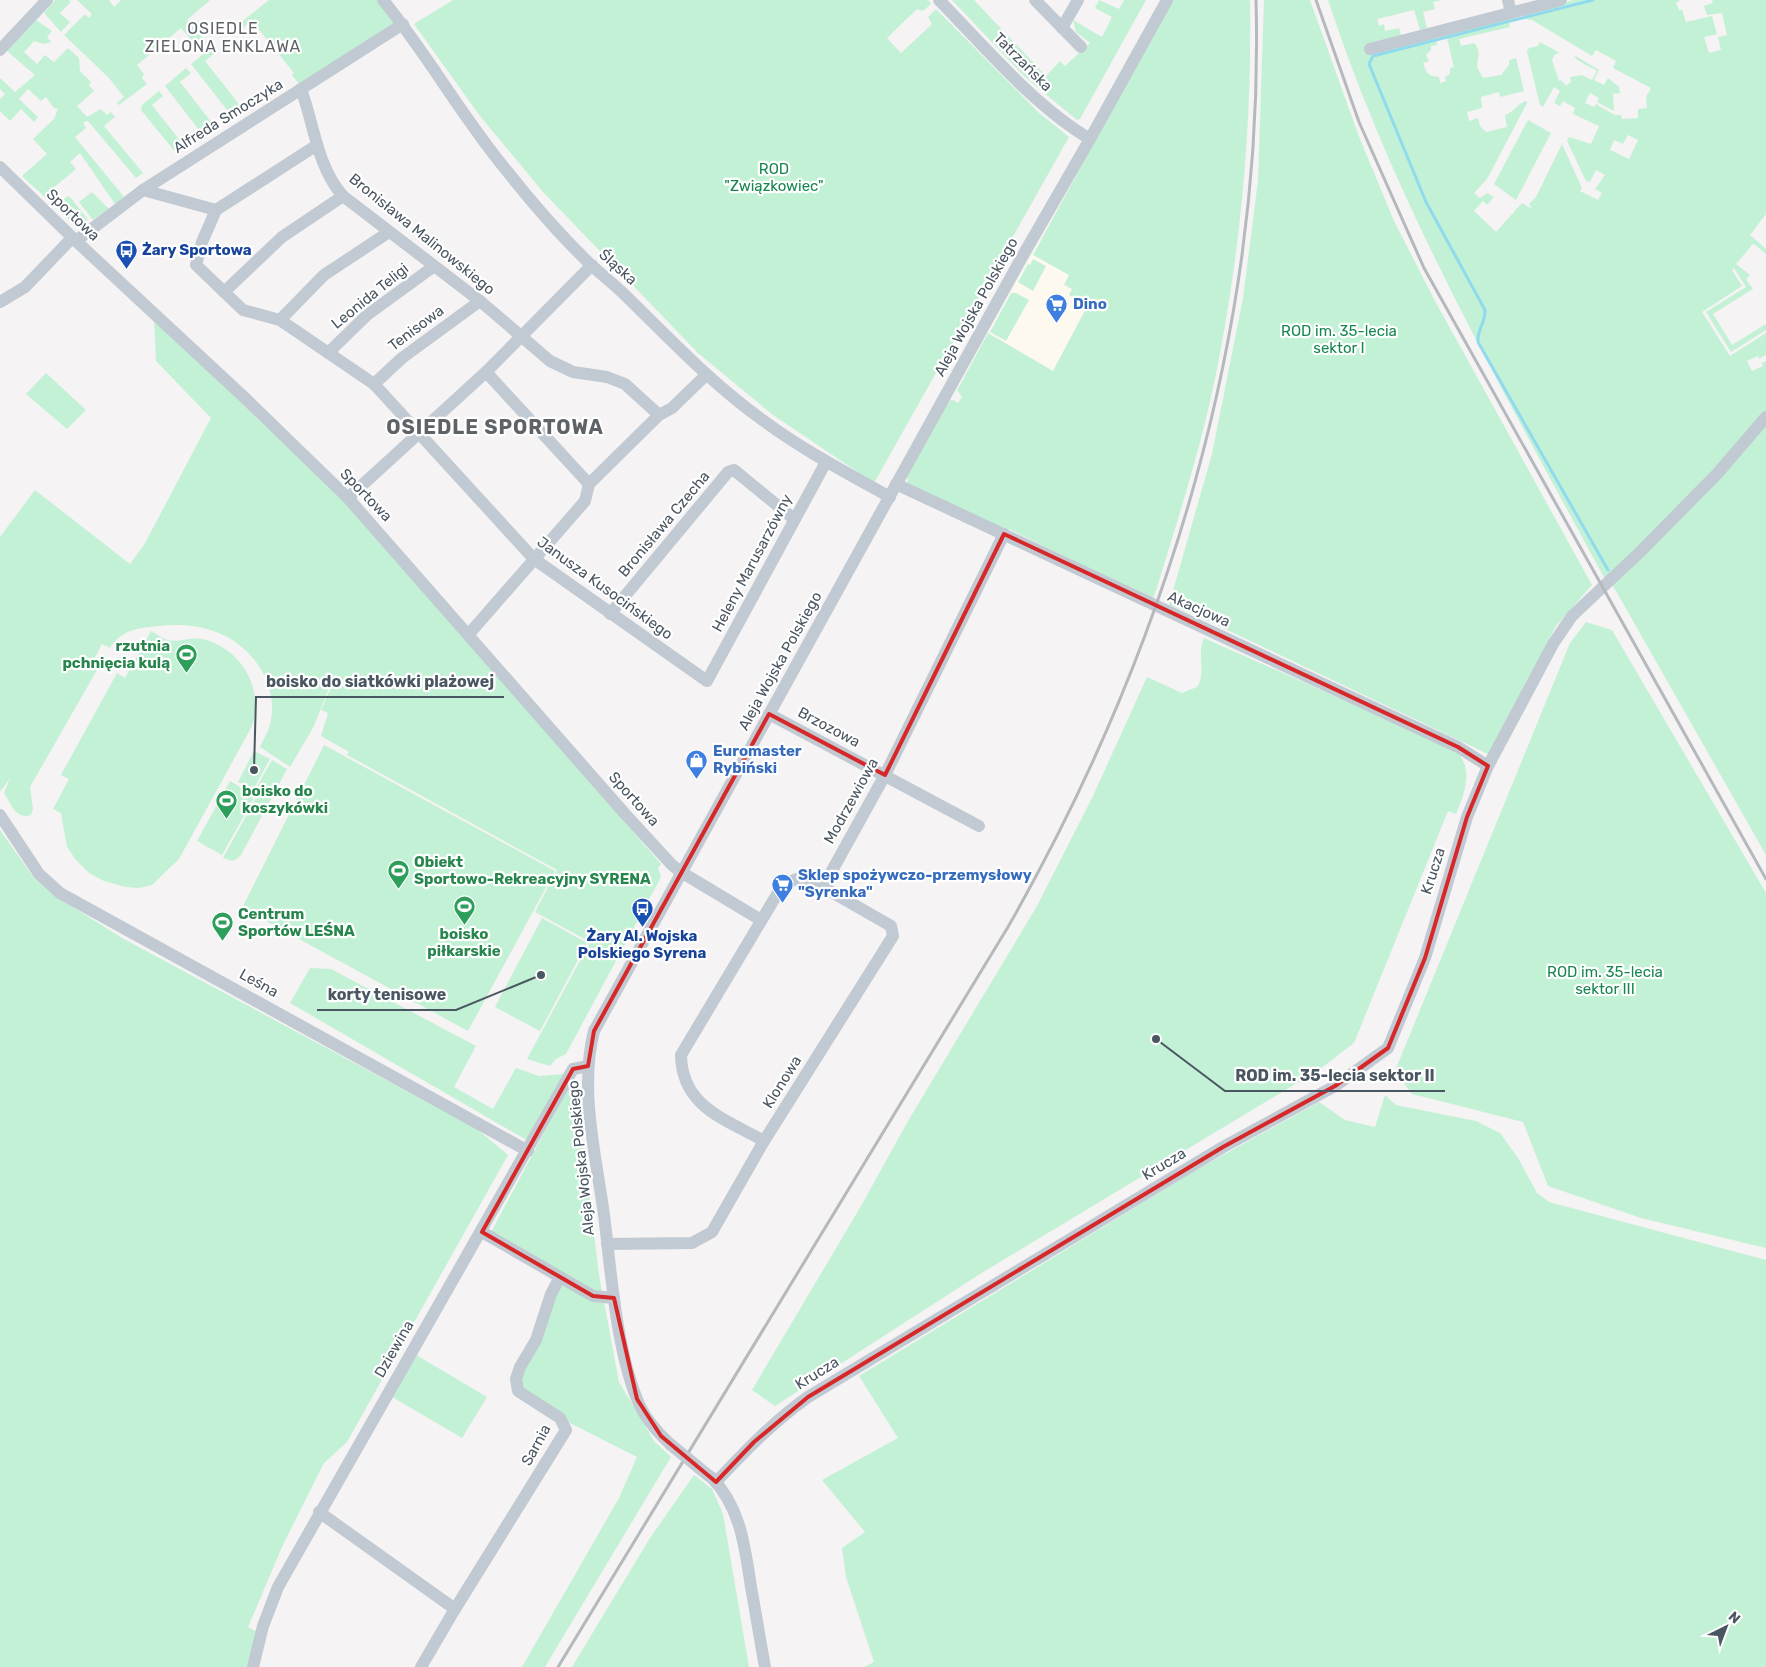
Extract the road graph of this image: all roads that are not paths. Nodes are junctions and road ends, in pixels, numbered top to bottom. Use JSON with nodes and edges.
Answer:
{"nodes":[{"id":1,"x":383,"y":0,"type":"edge"},
{"id":2,"x":939,"y":0,"type":"edge"},
{"id":3,"x":1035,"y":0,"type":"edge"},
{"id":4,"x":1078,"y":0,"type":"edge"},
{"id":5,"x":1167,"y":0,"type":"edge"},
{"id":6,"x":1561,"y":0,"type":"edge"},
{"id":7,"x":39,"y":3,"type":"edge"},
{"id":8,"x":1509,"y":6,"type":"edge"},
{"id":9,"x":403,"y":24,"type":"junction"},
{"id":10,"x":1062,"y":28,"type":"junction"},
{"id":11,"x":1081,"y":48,"type":"dead end"},
{"id":12,"x":1370,"y":49,"type":"dead end"},
{"id":13,"x":0,"y":50,"type":"edge"},
{"id":14,"x":301,"y":89,"type":"junction"},
{"id":15,"x":1090,"y":140,"type":"junction"},
{"id":16,"x":317,"y":145,"type":"junction"},
{"id":17,"x":0,"y":167,"type":"edge"},
{"id":18,"x":142,"y":190,"type":"junction"},
{"id":19,"x":343,"y":196,"type":"junction"},
{"id":20,"x":216,"y":210,"type":"junction"},
{"id":21,"x":389,"y":232,"type":"junction"},
{"id":22,"x":74,"y":240,"type":"junction"},
{"id":23,"x":592,"y":265,"type":"junction"},
{"id":24,"x":433,"y":267,"type":"junction"},
{"id":25,"x":224,"y":292,"type":"junction"},
{"id":26,"x":480,"y":301,"type":"junction"},
{"id":27,"x":0,"y":302,"type":"edge"},
{"id":28,"x":280,"y":320,"type":"junction"},
{"id":29,"x":521,"y":336,"type":"junction"},
{"id":30,"x":328,"y":353,"type":"junction"},
{"id":31,"x":486,"y":372,"type":"junction"},
{"id":32,"x":706,"y":375,"type":"junction"},
{"id":33,"x":374,"y":384,"type":"junction"},
{"id":34,"x":658,"y":415,"type":"junction"},
{"id":35,"x":1766,"y":416,"type":"edge"},
{"id":36,"x":418,"y":433,"type":"junction"},
{"id":37,"x":826,"y":462,"type":"junction"},
{"id":38,"x":589,"y":484,"type":"junction"},
{"id":39,"x":896,"y":484,"type":"junction"},
{"id":40,"x":890,"y":497,"type":"junction"},
{"id":41,"x":348,"y":498,"type":"junction"},
{"id":42,"x":794,"y":519,"type":"junction"},
{"id":43,"x":1004,"y":534,"type":"junction"},
{"id":44,"x":534,"y":559,"type":"junction"},
{"id":45,"x":610,"y":614,"type":"junction"},
{"id":46,"x":469,"y":634,"type":"junction"},
{"id":47,"x":707,"y":681,"type":"joint"},
{"id":48,"x":769,"y":714,"type":"junction"},
{"id":49,"x":1488,"y":766,"type":"junction"},
{"id":50,"x":885,"y":775,"type":"junction"},
{"id":51,"x":0,"y":815,"type":"edge"},
{"id":52,"x":978,"y":826,"type":"dead end"},
{"id":53,"x":681,"y":872,"type":"junction"},
{"id":54,"x":823,"y":887,"type":"junction"},
{"id":55,"x":761,"y":920,"type":"junction"},
{"id":56,"x":588,"y":1066,"type":"junction"},
{"id":57,"x":764,"y":1141,"type":"junction"},
{"id":58,"x":528,"y":1151,"type":"junction"},
{"id":59,"x":482,"y":1232,"type":"junction"},
{"id":60,"x":607,"y":1244,"type":"junction"},
{"id":61,"x":560,"y":1277,"type":"junction"},
{"id":62,"x":614,"y":1298,"type":"junction"},
{"id":63,"x":713,"y":1479,"type":"junction"},
{"id":64,"x":319,"y":1512,"type":"junction"},
{"id":65,"x":454,"y":1608,"type":"junction"},
{"id":66,"x":253,"y":1667,"type":"edge"},
{"id":67,"x":421,"y":1667,"type":"edge"},
{"id":68,"x":765,"y":1667,"type":"edge"}],
"edges":[{"from":1,"to":9,"type":"street","name":"Śląska"},
{"from":2,"to":15,"type":"street","name":"Tatrzańska"},
{"from":3,"to":10,"type":"street"},
{"from":4,"to":10,"type":"street"},
{"from":5,"to":15,"type":"street","name":"Aleja Wojska Polskiego"},
{"from":6,"to":8,"type":"street"},
{"from":7,"to":13,"type":"street"},
{"from":8,"to":12,"type":"street"},
{"from":9,"to":14,"type":"street","name":"Alfreda Smoczyka"},
{"from":9,"to":23,"type":"street","name":"Śląska"},
{"from":10,"to":11,"type":"street"},
{"from":14,"to":16,"type":"street","name":"Bronisława Malinowskiego"},
{"from":14,"to":18,"type":"street","name":"Alfreda Smoczyka"},
{"from":15,"to":39,"type":"street","name":"Aleja Wojska Polskiego"},
{"from":16,"to":19,"type":"street","name":"Bronisława Malinowskiego"},
{"from":16,"to":20,"type":"street"},
{"from":17,"to":22,"type":"street","name":"Sportowa"},
{"from":18,"to":20,"type":"street"},
{"from":18,"to":22,"type":"street","name":"Alfreda Smoczyka"},
{"from":19,"to":21,"type":"street","name":"Bronisława Malinowskiego"},
{"from":19,"to":25,"type":"street"},
{"from":20,"to":25,"type":"street","name":"Janusza Kusocińskiego"},
{"from":21,"to":24,"type":"street","name":"Bronisława Malinowskiego"},
{"from":21,"to":28,"type":"street"},
{"from":22,"to":27,"type":"street","name":"Alfreda Smoczyka"},
{"from":22,"to":41,"type":"street","name":"Sportowa"},
{"from":23,"to":29,"type":"street"},
{"from":23,"to":32,"type":"street","name":"Śląska"},
{"from":24,"to":26,"type":"street","name":"Bronisława Malinowskiego"},
{"from":24,"to":30,"type":"street","name":"Leonida Teligi"},
{"from":25,"to":28,"type":"street","name":"Janusza Kusocińskiego"},
{"from":26,"to":29,"type":"street","name":"Bronisława Malinowskiego"},
{"from":26,"to":33,"type":"street","name":"Tenisowa"},
{"from":28,"to":30,"type":"street","name":"Janusza Kusocińskiego"},
{"from":29,"to":31,"type":"street"},
{"from":29,"to":34,"type":"street","name":"Bronisława Malinowskiego"},
{"from":30,"to":33,"type":"street","name":"Janusza Kusocińskiego"},
{"from":31,"to":36,"type":"street"},
{"from":31,"to":38,"type":"street"},
{"from":32,"to":34,"type":"street"},
{"from":32,"to":37,"type":"street","name":"Śląska"},
{"from":33,"to":36,"type":"street","name":"Janusza Kusocińskiego"},
{"from":34,"to":38,"type":"street"},
{"from":35,"to":49,"type":"street","name":"Krucza"},
{"from":36,"to":41,"type":"street"},
{"from":36,"to":44,"type":"street","name":"Janusza Kusocińskiego"},
{"from":37,"to":40,"type":"street","name":"Śląska"},
{"from":37,"to":42,"type":"street","name":"Heleny Marusarzówny"},
{"from":38,"to":44,"type":"street"},
{"from":39,"to":40,"type":"street","name":"Aleja Wojska Polskiego"},
{"from":39,"to":43,"type":"street","name":"Akacjowa"},
{"from":40,"to":48,"type":"street","name":"Aleja Wojska Polskiego"},
{"from":41,"to":46,"type":"street","name":"Sportowa"},
{"from":42,"to":45,"type":"street","name":"Bronisława Czecha"},
{"from":42,"to":47,"type":"street","name":"Heleny Marusarzówny"},
{"from":43,"to":49,"type":"street","name":"Akacjowa"},
{"from":43,"to":50,"type":"street","name":"Modrzewiowa"},
{"from":44,"to":45,"type":"street","name":"Janusza Kusocińskiego"},
{"from":44,"to":46,"type":"street"},
{"from":45,"to":47,"type":"street","name":"Janusza Kusocińskiego"},
{"from":46,"to":53,"type":"street","name":"Sportowa"},
{"from":48,"to":50,"type":"street","name":"Brzozowa"},
{"from":48,"to":53,"type":"street","name":"Aleja Wojska Polskiego"},
{"from":49,"to":63,"type":"street","name":"Krucza"},
{"from":50,"to":52,"type":"street","name":"Brzozowa"},
{"from":50,"to":54,"type":"street","name":"Modrzewiowa"},
{"from":51,"to":58,"type":"street","name":"Leśna"},
{"from":53,"to":55,"type":"street","name":"Sportowa"},
{"from":53,"to":56,"type":"street","name":"Aleja Wojska Polskiego"},
{"from":54,"to":55,"type":"street"},
{"from":54,"to":57,"type":"street","name":"Klonowa"},
{"from":55,"to":57,"type":"street"},
{"from":56,"to":58,"type":"street","name":"Dziewina"},
{"from":56,"to":60,"type":"street","name":"Aleja Wojska Polskiego"},
{"from":57,"to":60,"type":"street","name":"Klonowa"},
{"from":58,"to":59,"type":"street","name":"Dziewina"},
{"from":59,"to":61,"type":"street"},
{"from":59,"to":64,"type":"street","name":"Dziewina"},
{"from":60,"to":62,"type":"street","name":"Aleja Wojska Polskiego"},
{"from":61,"to":62,"type":"street"},
{"from":61,"to":65,"type":"street","name":"Sarnia"},
{"from":62,"to":63,"type":"street","name":"Aleja Wojska Polskiego","bridge":true},
{"from":63,"to":68,"type":"street","name":"Aleja Wojska Polskiego"},
{"from":64,"to":65,"type":"street"},
{"from":64,"to":66,"type":"street","name":"Dziewina"},
{"from":65,"to":67,"type":"street","name":"Sarnia"}]}
